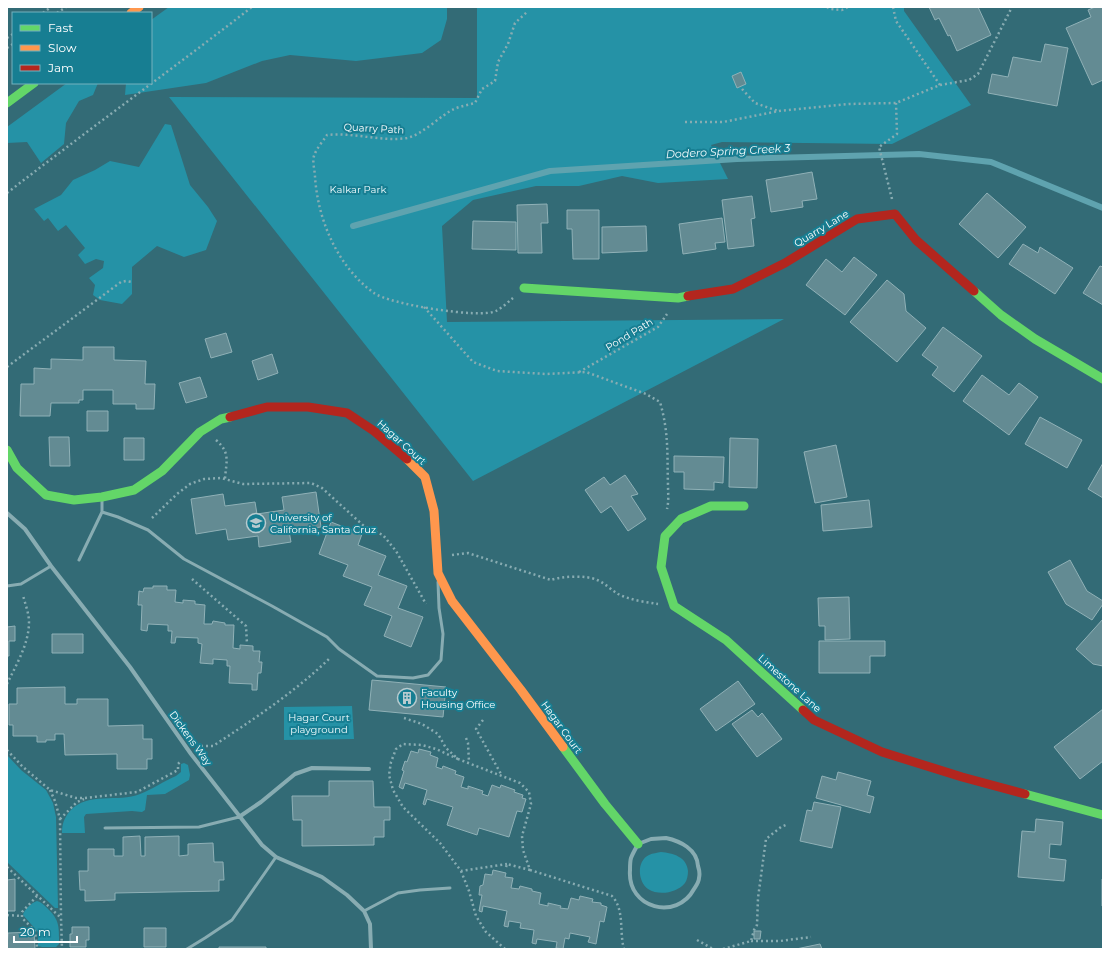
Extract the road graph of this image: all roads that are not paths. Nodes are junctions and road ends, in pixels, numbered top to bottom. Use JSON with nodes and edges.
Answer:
{"nodes":[{"id":1,"x":33,"y":84,"type":"edge"},
{"id":2,"x":7,"y":103,"type":"edge"},
{"id":3,"x":524,"y":288,"type":"road end"},
{"id":4,"x":1103,"y":379,"type":"edge"},
{"id":5,"x":7,"y":450,"type":"edge"},
{"id":6,"x":102,"y":497,"type":"junction"},
{"id":7,"x":744,"y":506,"type":"dead end"},
{"id":8,"x":102,"y":512,"type":"junction"},
{"id":9,"x":7,"y":513,"type":"edge"},
{"id":10,"x":79,"y":560,"type":"dead end"},
{"id":11,"x":52,"y":566,"type":"junction"},
{"id":12,"x":438,"y":573,"type":"junction"},
{"id":13,"x":7,"y":586,"type":"edge"},
{"id":14,"x":369,"y":769,"type":"dead end"},
{"id":15,"x":1103,"y":816,"type":"edge"},
{"id":16,"x":239,"y":817,"type":"junction"},
{"id":17,"x":105,"y":828,"type":"dead end"},
{"id":18,"x":638,"y":844,"type":"junction"},
{"id":19,"x":276,"y":857,"type":"junction"},
{"id":20,"x":450,"y":888,"type":"dead end"},
{"id":21,"x":364,"y":911,"type":"junction"},
{"id":22,"x":187,"y":949,"type":"edge"},
{"id":23,"x":371,"y":949,"type":"edge"}],
"edges":[{"from":1,"to":2,"type":"street"},
{"from":3,"to":4,"type":"street","name":"Quarry Lane"},
{"from":5,"to":6,"type":"street","name":"Hagar Court"},
{"from":6,"to":8,"type":"lane"},
{"from":6,"to":12,"type":"street","name":"Hagar Court"},
{"from":7,"to":15,"type":"street","name":"Limestone Lane"},
{"from":8,"to":10,"type":"lane"},
{"from":8,"to":12,"type":"lane"},
{"from":9,"to":11,"type":"street","name":"Dickens Way"},
{"from":11,"to":13,"type":"lane"},
{"from":11,"to":16,"type":"street","name":"Dickens Way"},
{"from":12,"to":18,"type":"street","name":"Hagar Court"},
{"from":14,"to":16,"type":"street"},
{"from":16,"to":17,"type":"lane"},
{"from":16,"to":19,"type":"street","name":"Dickens Way"},
{"from":18,"to":18,"type":"street"},
{"from":19,"to":21,"type":"street","name":"Dickens Way"},
{"from":19,"to":22,"type":"lane"},
{"from":20,"to":21,"type":"lane"},
{"from":21,"to":23,"type":"street","name":"Dickens Way"}]}
